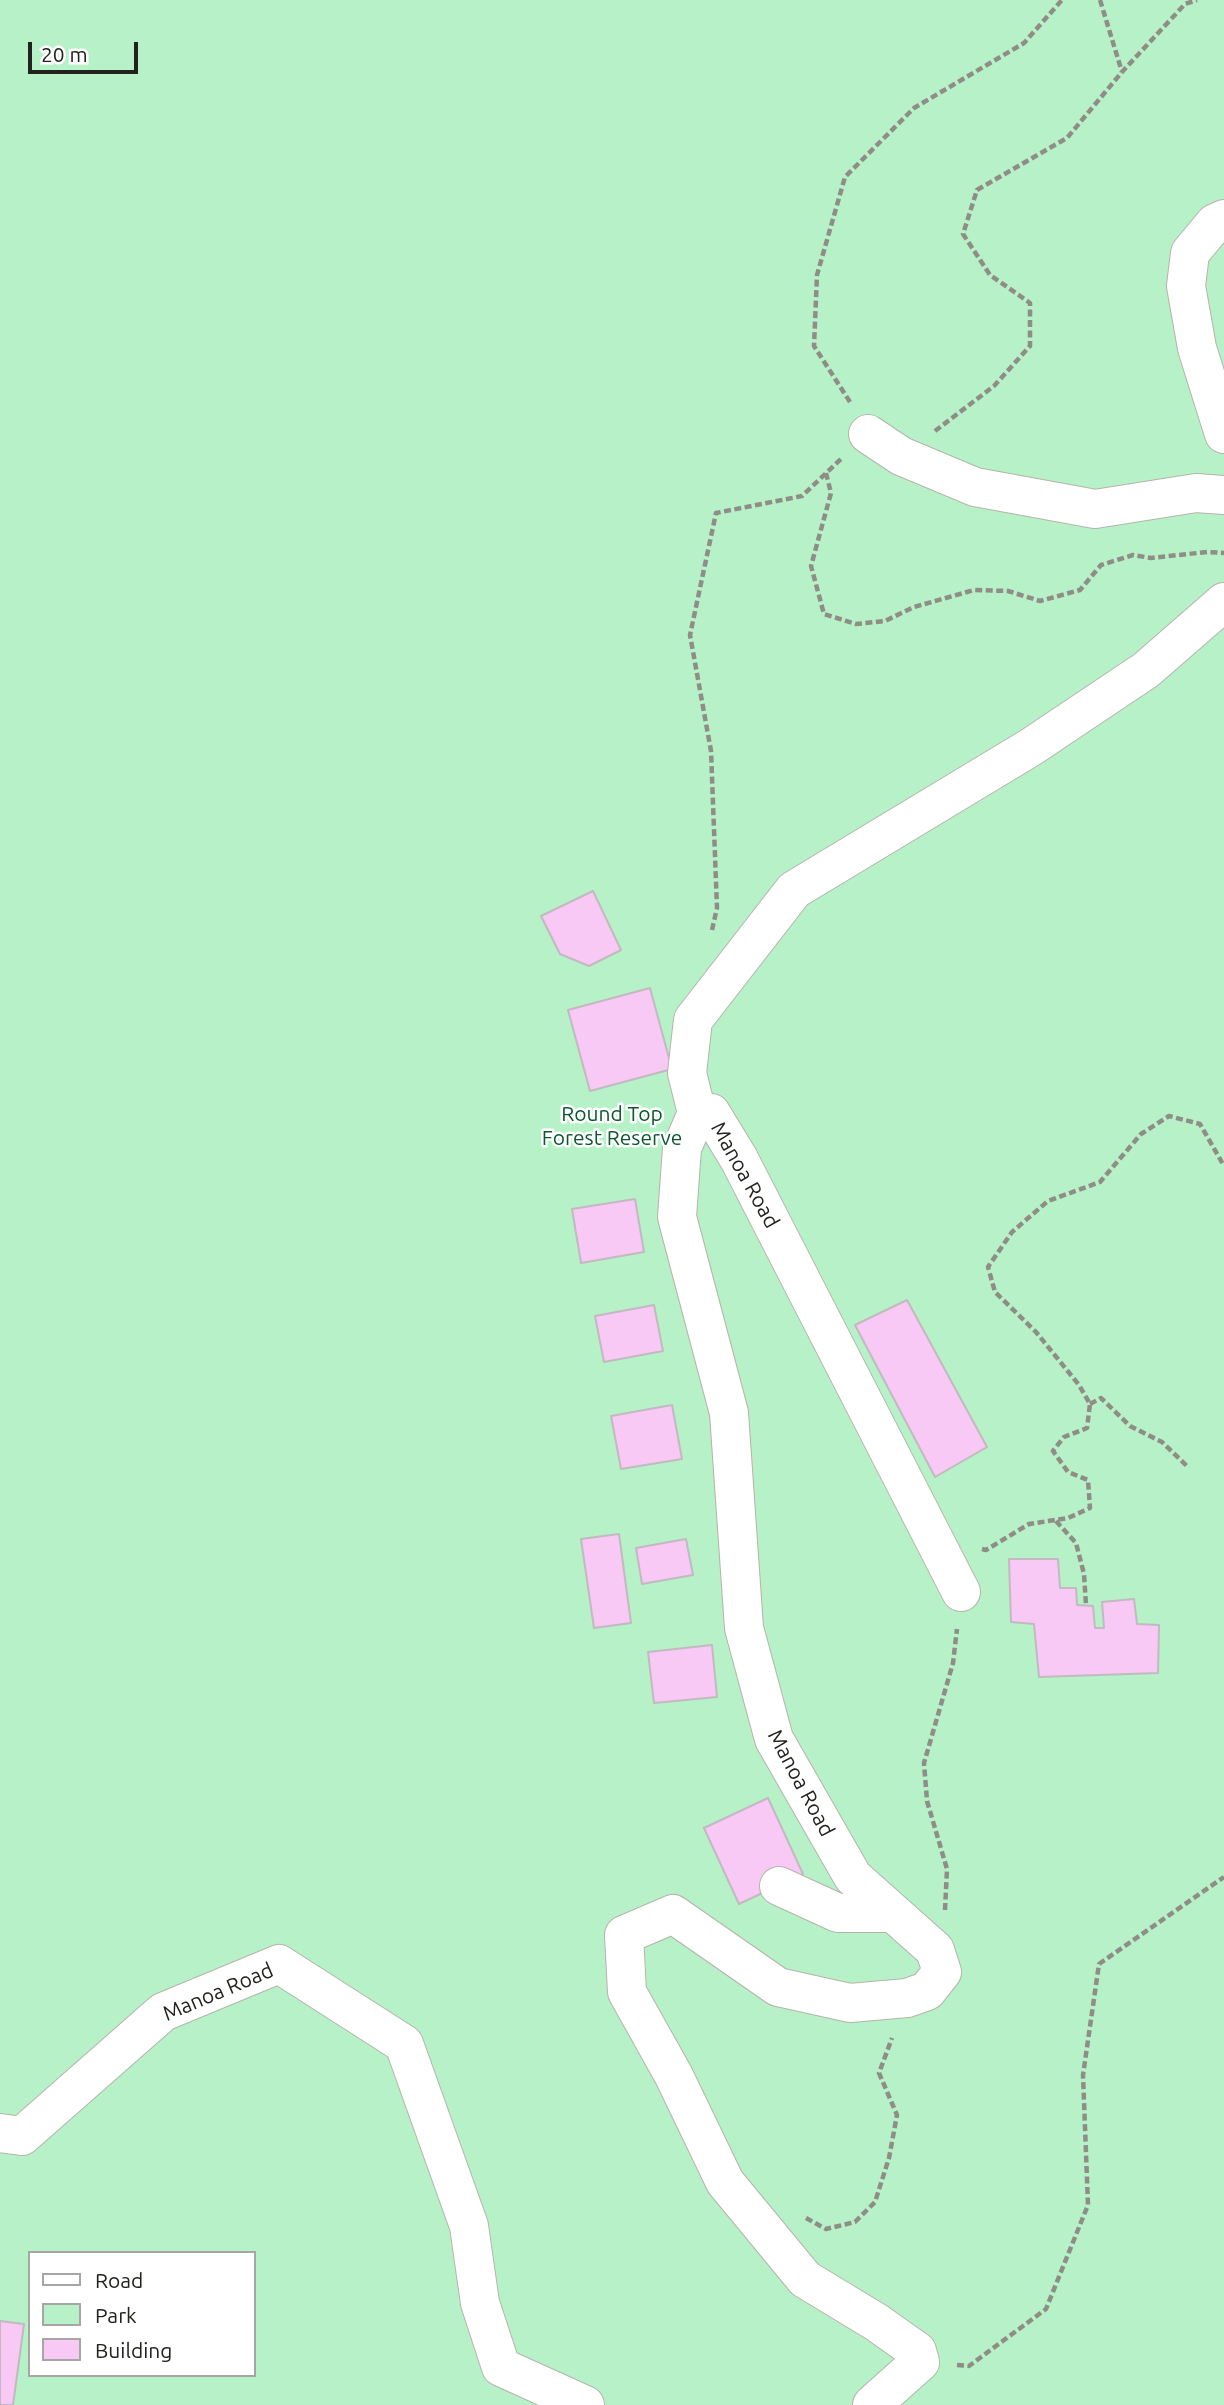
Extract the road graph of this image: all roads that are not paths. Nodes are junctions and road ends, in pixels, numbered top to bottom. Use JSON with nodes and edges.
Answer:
{"nodes":[{"id":1,"x":1224,"y":219,"type":"edge"},
{"id":2,"x":1224,"y":434,"type":"edge"},
{"id":3,"x":880,"y":442,"type":"road end"},
{"id":4,"x":1224,"y":495,"type":"edge"},
{"id":5,"x":1224,"y":603,"type":"edge"},
{"id":6,"x":697,"y":1113,"type":"junction"},
{"id":7,"x":961,"y":1592,"type":"road end"},
{"id":8,"x":779,"y":1885,"type":"dead end"},
{"id":9,"x":893,"y":1913,"type":"junction"},
{"id":10,"x":0,"y":2133,"type":"edge"},
{"id":11,"x":585,"y":2405,"type":"edge"},
{"id":12,"x":872,"y":2405,"type":"edge"}],
"edges":[{"from":1,"to":2,"type":"lane"},
{"from":3,"to":4,"type":"lane"},
{"from":5,"to":6,"type":"lane"},
{"from":6,"to":7,"type":"lane","name":"Manoa Road"},
{"from":6,"to":9,"type":"lane","name":"Manoa Road"},
{"from":8,"to":9,"type":"lane"},
{"from":9,"to":12,"type":"lane","name":"Manoa Road"},
{"from":10,"to":11,"type":"lane","name":"Manoa Road"}]}
